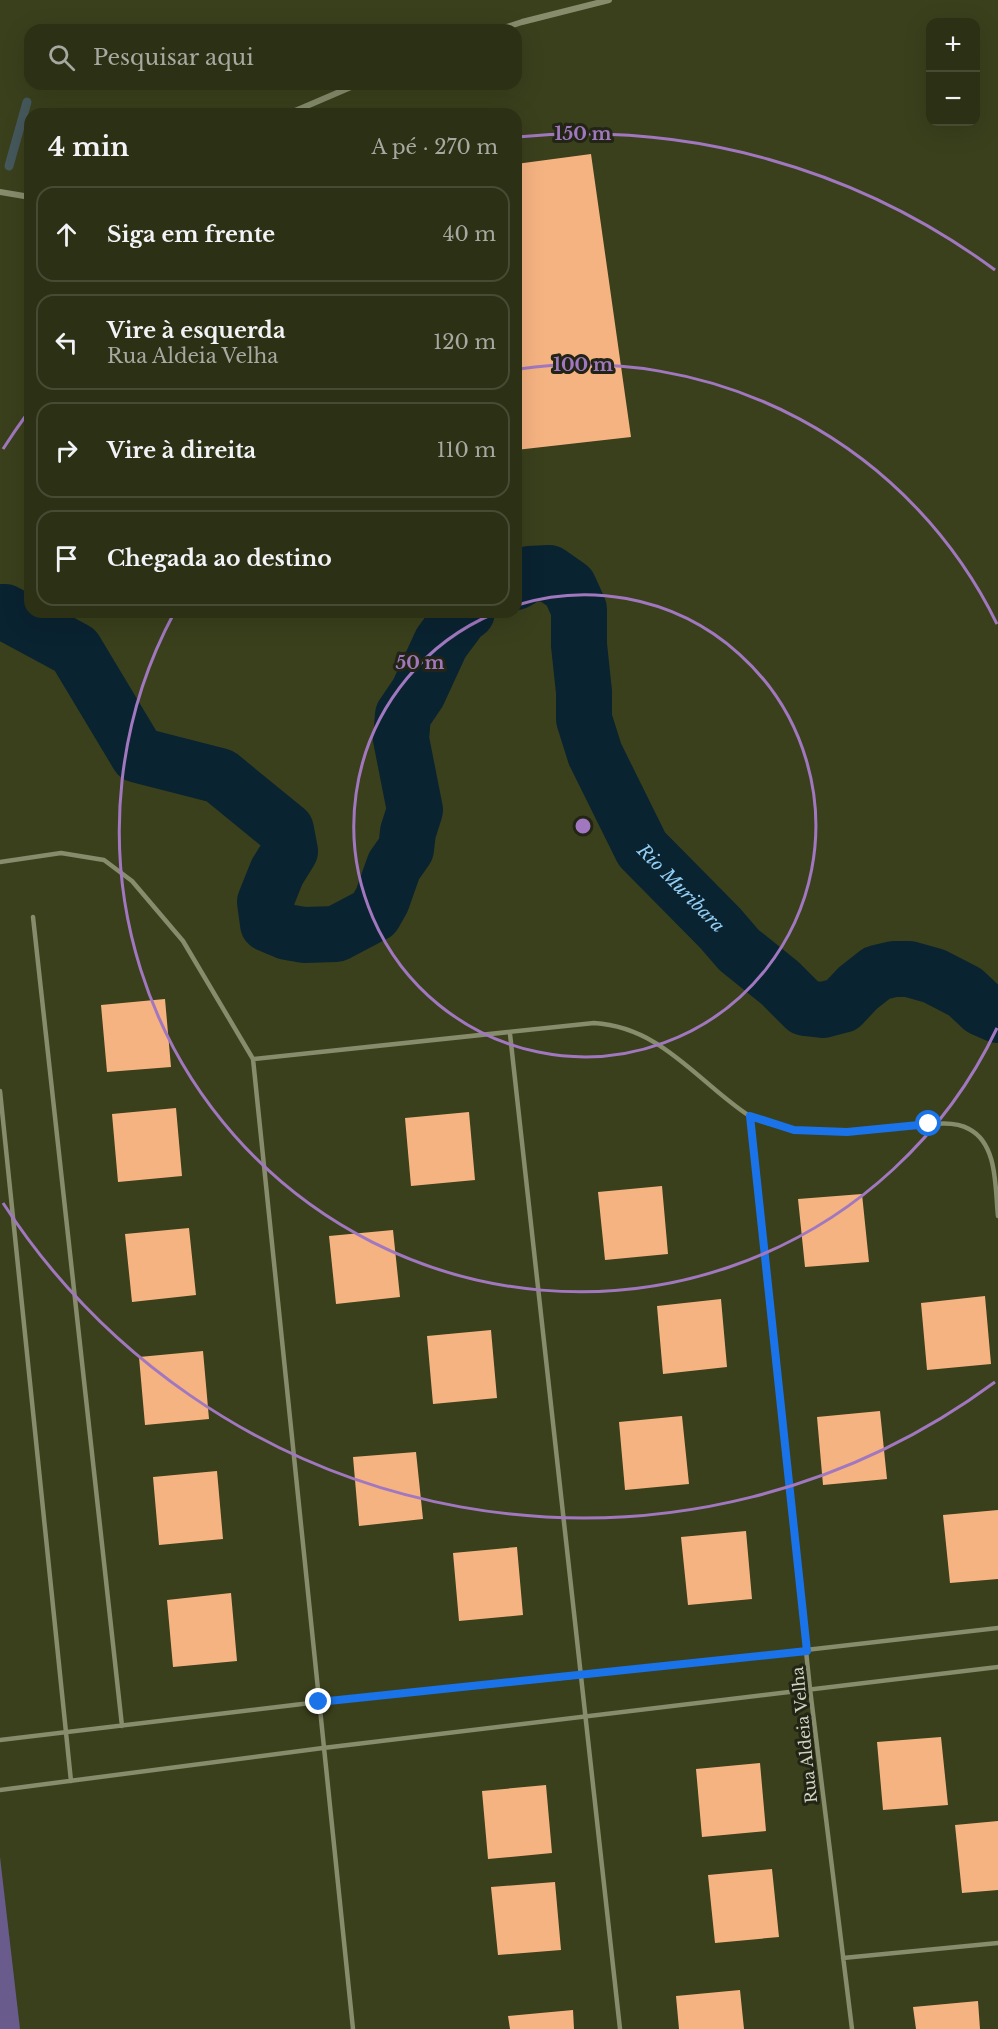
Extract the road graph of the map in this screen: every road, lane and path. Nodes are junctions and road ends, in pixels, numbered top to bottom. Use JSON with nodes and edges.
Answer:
{"nodes":[{"id":1,"x":609,"y":0,"type":"edge"},
{"id":2,"x":516,"y":24,"type":"edge"},
{"id":3,"x":344,"y":90,"type":"edge"},
{"id":4,"x":302,"y":108,"type":"edge"},
{"id":5,"x":0,"y":192,"type":"edge"},
{"id":6,"x":24,"y":196,"type":"edge"},
{"id":7,"x":0,"y":862,"type":"edge"},
{"id":8,"x":33,"y":917,"type":"dead end"},
{"id":9,"x":510,"y":1034,"type":"junction"},
{"id":10,"x":253,"y":1059,"type":"junction"},
{"id":11,"x":0,"y":1091,"type":"edge"},
{"id":12,"x":750,"y":1116,"type":"junction"},
{"id":13,"x":998,"y":1216,"type":"edge"},
{"id":14,"x":998,"y":1628,"type":"edge"},
{"id":15,"x":807,"y":1651,"type":"junction"},
{"id":16,"x":998,"y":1667,"type":"edge"},
{"id":17,"x":580,"y":1676,"type":"junction"},
{"id":18,"x":810,"y":1689,"type":"junction"},
{"id":19,"x":319,"y":1702,"type":"junction"},
{"id":20,"x":586,"y":1717,"type":"junction"},
{"id":21,"x":122,"y":1726,"type":"junction"},
{"id":22,"x":65,"y":1733,"type":"junction"},
{"id":23,"x":0,"y":1740,"type":"edge"},
{"id":24,"x":323,"y":1748,"type":"junction"},
{"id":25,"x":71,"y":1781,"type":"junction"},
{"id":26,"x":0,"y":1790,"type":"edge"},
{"id":27,"x":998,"y":1942,"type":"edge"},
{"id":28,"x":843,"y":1958,"type":"junction"},
{"id":29,"x":353,"y":2029,"type":"edge"},
{"id":30,"x":620,"y":2029,"type":"edge"},
{"id":31,"x":852,"y":2029,"type":"edge"}],
"edges":[{"from":1,"to":2,"type":"street"},
{"from":3,"to":4,"type":"street"},
{"from":5,"to":6,"type":"street"},
{"from":7,"to":10,"type":"lane"},
{"from":8,"to":21,"type":"lane"},
{"from":9,"to":10,"type":"lane"},
{"from":9,"to":12,"type":"lane"},
{"from":9,"to":17,"type":"lane"},
{"from":10,"to":19,"type":"lane"},
{"from":11,"to":22,"type":"lane"},
{"from":12,"to":13,"type":"lane"},
{"from":12,"to":15,"type":"lane","name":"Rua Aldeia Velha"},
{"from":14,"to":15,"type":"lane"},
{"from":15,"to":17,"type":"lane"},
{"from":15,"to":18,"type":"lane","name":"Rua Aldeia Velha"},
{"from":16,"to":18,"type":"lane"},
{"from":17,"to":19,"type":"lane"},
{"from":17,"to":20,"type":"lane"},
{"from":18,"to":20,"type":"lane"},
{"from":18,"to":28,"type":"lane","name":"Rua Aldeia Velha"},
{"from":19,"to":21,"type":"lane"},
{"from":19,"to":24,"type":"lane"},
{"from":20,"to":24,"type":"lane"},
{"from":20,"to":30,"type":"lane"},
{"from":21,"to":22,"type":"lane"},
{"from":22,"to":23,"type":"lane"},
{"from":22,"to":25,"type":"lane"},
{"from":24,"to":25,"type":"lane"},
{"from":24,"to":29,"type":"lane"},
{"from":25,"to":26,"type":"lane"},
{"from":27,"to":28,"type":"lane"},
{"from":28,"to":31,"type":"lane","name":"Rua Aldeia Velha"}]}
